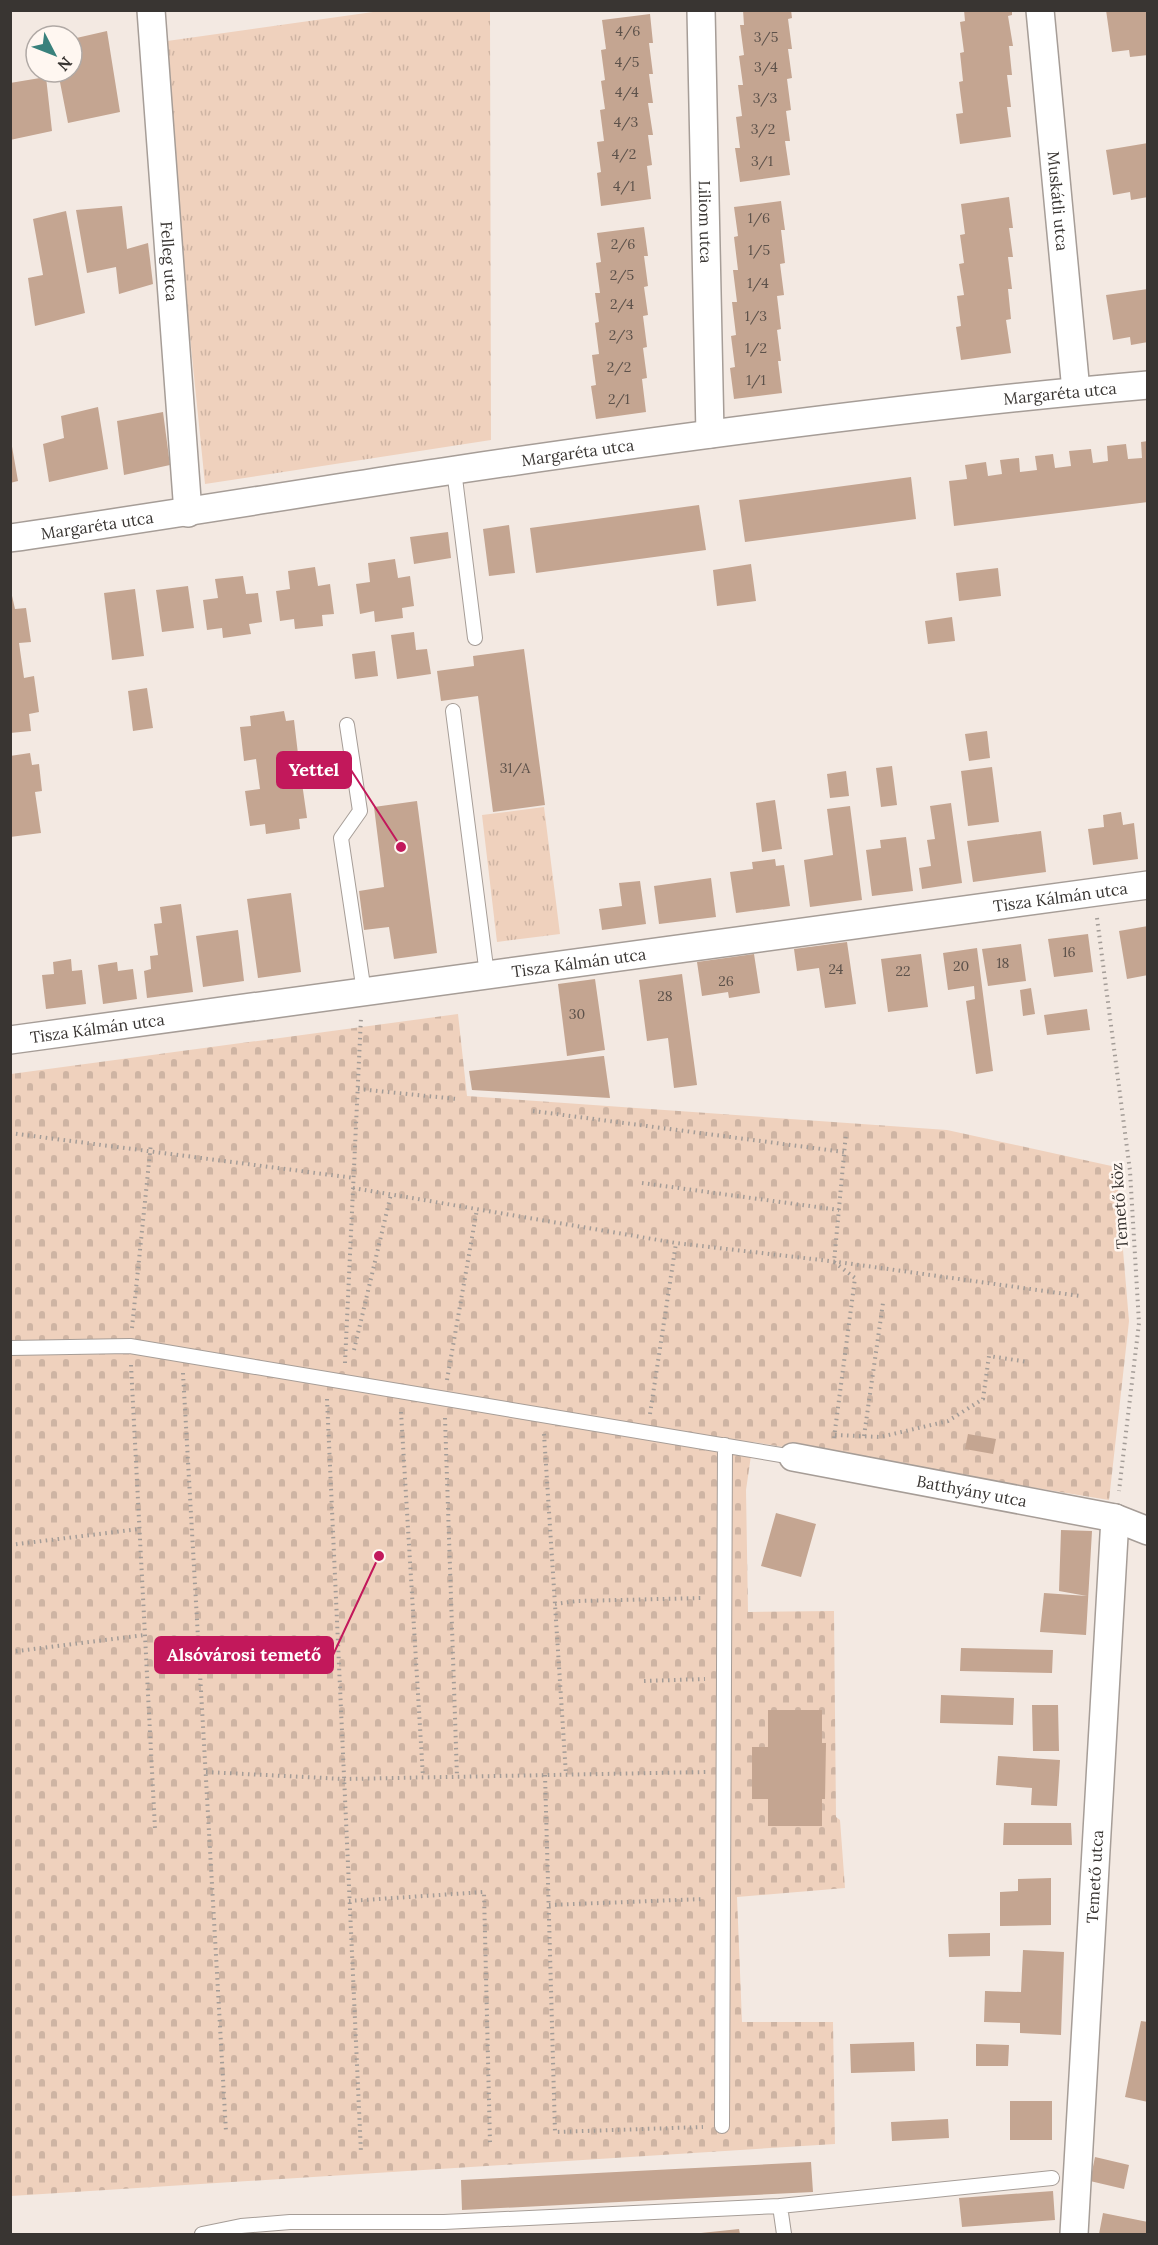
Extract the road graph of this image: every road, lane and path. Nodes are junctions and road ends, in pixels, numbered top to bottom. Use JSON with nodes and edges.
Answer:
{"nodes":[{"id":1,"x":151,"y":10,"type":"edge"},
{"id":2,"x":701,"y":10,"type":"edge"},
{"id":3,"x":1040,"y":10,"type":"edge"},
{"id":4,"x":1148,"y":385,"type":"edge"},
{"id":5,"x":1076,"y":391,"type":"junction"},
{"id":6,"x":710,"y":434,"type":"junction"},
{"id":7,"x":454,"y":470,"type":"junction"},
{"id":8,"x":188,"y":513,"type":"junction"},
{"id":9,"x":10,"y":538,"type":"edge"},
{"id":10,"x":475,"y":638,"type":"dead end"},
{"id":11,"x":453,"y":711,"type":"dead end"},
{"id":12,"x":347,"y":725,"type":"dead end"},
{"id":13,"x":1148,"y":885,"type":"edge"},
{"id":14,"x":1093,"y":893,"type":"junction"},
{"id":15,"x":487,"y":975,"type":"junction"},
{"id":16,"x":362,"y":992,"type":"junction"},
{"id":17,"x":10,"y":1040,"type":"edge"},
{"id":18,"x":358,"y":1089,"type":"junction"},
{"id":19,"x":457,"y":1099,"type":"dead end"},
{"id":20,"x":533,"y":1111,"type":"dead end"},
{"id":21,"x":10,"y":1133,"type":"edge"},
{"id":22,"x":846,"y":1133,"type":"dead end"},
{"id":23,"x":151,"y":1143,"type":"dead end"},
{"id":24,"x":150,"y":1152,"type":"junction"},
{"id":25,"x":844,"y":1152,"type":"junction"},
{"id":26,"x":354,"y":1178,"type":"junction"},
{"id":27,"x":642,"y":1183,"type":"dead end"},
{"id":28,"x":353,"y":1188,"type":"junction"},
{"id":29,"x":391,"y":1194,"type":"junction"},
{"id":30,"x":477,"y":1209,"type":"junction"},
{"id":31,"x":839,"y":1210,"type":"junction"},
{"id":32,"x":676,"y":1243,"type":"junction"},
{"id":33,"x":834,"y":1262,"type":"junction"},
{"id":34,"x":1080,"y":1296,"type":"dead end"},
{"id":35,"x":884,"y":1303,"type":"dead end"},
{"id":36,"x":130,"y":1346,"type":"junction"},
{"id":37,"x":10,"y":1348,"type":"edge"},
{"id":38,"x":354,"y":1350,"type":"dead end"},
{"id":39,"x":182,"y":1354,"type":"junction"},
{"id":40,"x":1028,"y":1362,"type":"dead end"},
{"id":41,"x":326,"y":1377,"type":"junction"},
{"id":42,"x":344,"y":1380,"type":"junction"},
{"id":43,"x":400,"y":1390,"type":"junction"},
{"id":44,"x":444,"y":1398,"type":"junction"},
{"id":45,"x":543,"y":1414,"type":"junction"},
{"id":46,"x":647,"y":1432,"type":"junction"},
{"id":47,"x":835,"y":1435,"type":"junction"},
{"id":48,"x":864,"y":1437,"type":"junction"},
{"id":49,"x":725,"y":1445,"type":"junction"},
{"id":50,"x":793,"y":1457,"type":"joint"},
{"id":51,"x":831,"y":1464,"type":"junction"},
{"id":52,"x":1116,"y":1518,"type":"junction"},
{"id":53,"x":140,"y":1529,"type":"junction"},
{"id":54,"x":1148,"y":1532,"type":"edge"},
{"id":55,"x":10,"y":1545,"type":"edge"},
{"id":56,"x":724,"y":1597,"type":"junction"},
{"id":57,"x":555,"y":1604,"type":"junction"},
{"id":58,"x":145,"y":1635,"type":"junction"},
{"id":59,"x":10,"y":1652,"type":"edge"},
{"id":60,"x":724,"y":1678,"type":"junction"},
{"id":61,"x":644,"y":1681,"type":"dead end"},
{"id":62,"x":206,"y":1772,"type":"junction"},
{"id":63,"x":723,"y":1772,"type":"junction"},
{"id":64,"x":545,"y":1775,"type":"junction"},
{"id":65,"x":566,"y":1775,"type":"junction"},
{"id":66,"x":423,"y":1777,"type":"junction"},
{"id":67,"x":457,"y":1777,"type":"junction"},
{"id":68,"x":344,"y":1779,"type":"junction"},
{"id":69,"x":154,"y":1829,"type":"dead end"},
{"id":70,"x":723,"y":1898,"type":"junction"},
{"id":71,"x":349,"y":1901,"type":"junction"},
{"id":72,"x":549,"y":1905,"type":"junction"},
{"id":73,"x":722,"y":2126,"type":"joint"},
{"id":74,"x":226,"y":2132,"type":"dead end"},
{"id":75,"x":490,"y":2143,"type":"dead end"},
{"id":76,"x":361,"y":2153,"type":"dead end"},
{"id":77,"x":1052,"y":2178,"type":"dead end"},
{"id":78,"x":780,"y":2206,"type":"junction"},
{"id":79,"x":273,"y":2229,"type":"edge"},
{"id":80,"x":202,"y":2235,"type":"edge"},
{"id":81,"x":784,"y":2235,"type":"edge"},
{"id":82,"x":1074,"y":2235,"type":"edge"}],
"edges":[{"from":1,"to":8,"type":"street","name":"Felleg utca"},
{"from":2,"to":6,"type":"street","name":"Liliom utca"},
{"from":3,"to":5,"type":"street","name":"Muskátli utca"},
{"from":4,"to":5,"type":"street","name":"Margaréta utca"},
{"from":5,"to":6,"type":"street","name":"Margaréta utca"},
{"from":6,"to":7,"type":"street","name":"Margaréta utca"},
{"from":7,"to":8,"type":"street","name":"Margaréta utca"},
{"from":7,"to":10,"type":"lane"},
{"from":8,"to":9,"type":"street","name":"Margaréta utca"},
{"from":11,"to":15,"type":"lane"},
{"from":12,"to":16,"type":"lane"},
{"from":13,"to":14,"type":"street","name":"Tisza Kálmán utca"},
{"from":14,"to":15,"type":"street","name":"Tisza Kálmán utca"},
{"from":14,"to":52,"type":"path","name":"Temető köz"},
{"from":15,"to":16,"type":"street","name":"Tisza Kálmán utca"},
{"from":16,"to":17,"type":"street","name":"Tisza Kálmán utca"},
{"from":16,"to":18,"type":"path"},
{"from":18,"to":19,"type":"path"},
{"from":18,"to":26,"type":"path"},
{"from":20,"to":25,"type":"path"},
{"from":21,"to":24,"type":"path"},
{"from":22,"to":25,"type":"path"},
{"from":23,"to":24,"type":"path"},
{"from":24,"to":26,"type":"path"},
{"from":24,"to":36,"type":"path"},
{"from":25,"to":31,"type":"path"},
{"from":26,"to":28,"type":"path"},
{"from":27,"to":31,"type":"path"},
{"from":28,"to":29,"type":"path"},
{"from":28,"to":42,"type":"path"},
{"from":29,"to":30,"type":"path"},
{"from":29,"to":38,"type":"path"},
{"from":30,"to":32,"type":"path"},
{"from":30,"to":44,"type":"path"},
{"from":31,"to":33,"type":"path"},
{"from":32,"to":33,"type":"path"},
{"from":32,"to":46,"type":"path"},
{"from":33,"to":34,"type":"path"},
{"from":33,"to":47,"type":"path"},
{"from":35,"to":48,"type":"path"},
{"from":36,"to":37,"type":"lane"},
{"from":36,"to":39,"type":"lane"},
{"from":36,"to":53,"type":"path"},
{"from":39,"to":41,"type":"lane"},
{"from":39,"to":62,"type":"path"},
{"from":40,"to":48,"type":"path"},
{"from":41,"to":42,"type":"lane"},
{"from":41,"to":68,"type":"path"},
{"from":42,"to":43,"type":"lane"},
{"from":43,"to":44,"type":"lane"},
{"from":43,"to":66,"type":"path"},
{"from":44,"to":45,"type":"lane"},
{"from":44,"to":67,"type":"path"},
{"from":45,"to":46,"type":"lane"},
{"from":45,"to":57,"type":"path"},
{"from":46,"to":49,"type":"lane"},
{"from":47,"to":48,"type":"path"},
{"from":47,"to":51,"type":"path"},
{"from":49,"to":50,"type":"lane"},
{"from":49,"to":56,"type":"lane"},
{"from":50,"to":51,"type":"street","name":"Batthyány utca"},
{"from":51,"to":52,"type":"street","name":"Batthyány utca"},
{"from":52,"to":54,"type":"street","name":"Batthyány utca"},
{"from":52,"to":82,"type":"street","name":"Temető utca"},
{"from":53,"to":55,"type":"path"},
{"from":53,"to":58,"type":"path"},
{"from":56,"to":57,"type":"path"},
{"from":56,"to":60,"type":"lane"},
{"from":57,"to":65,"type":"path"},
{"from":58,"to":59,"type":"path"},
{"from":58,"to":69,"type":"path"},
{"from":60,"to":61,"type":"path"},
{"from":60,"to":63,"type":"lane"},
{"from":62,"to":68,"type":"path"},
{"from":62,"to":74,"type":"path"},
{"from":63,"to":65,"type":"path"},
{"from":63,"to":70,"type":"lane"},
{"from":64,"to":65,"type":"path"},
{"from":64,"to":67,"type":"path"},
{"from":64,"to":72,"type":"path"},
{"from":66,"to":67,"type":"path"},
{"from":66,"to":68,"type":"path"},
{"from":68,"to":71,"type":"path"},
{"from":70,"to":72,"type":"path"},
{"from":70,"to":73,"type":"lane"},
{"from":71,"to":75,"type":"path"},
{"from":71,"to":76,"type":"path"},
{"from":72,"to":73,"type":"path"},
{"from":77,"to":78,"type":"lane"},
{"from":78,"to":79,"type":"lane"},
{"from":78,"to":81,"type":"lane"},
{"from":79,"to":80,"type":"lane"}]}
